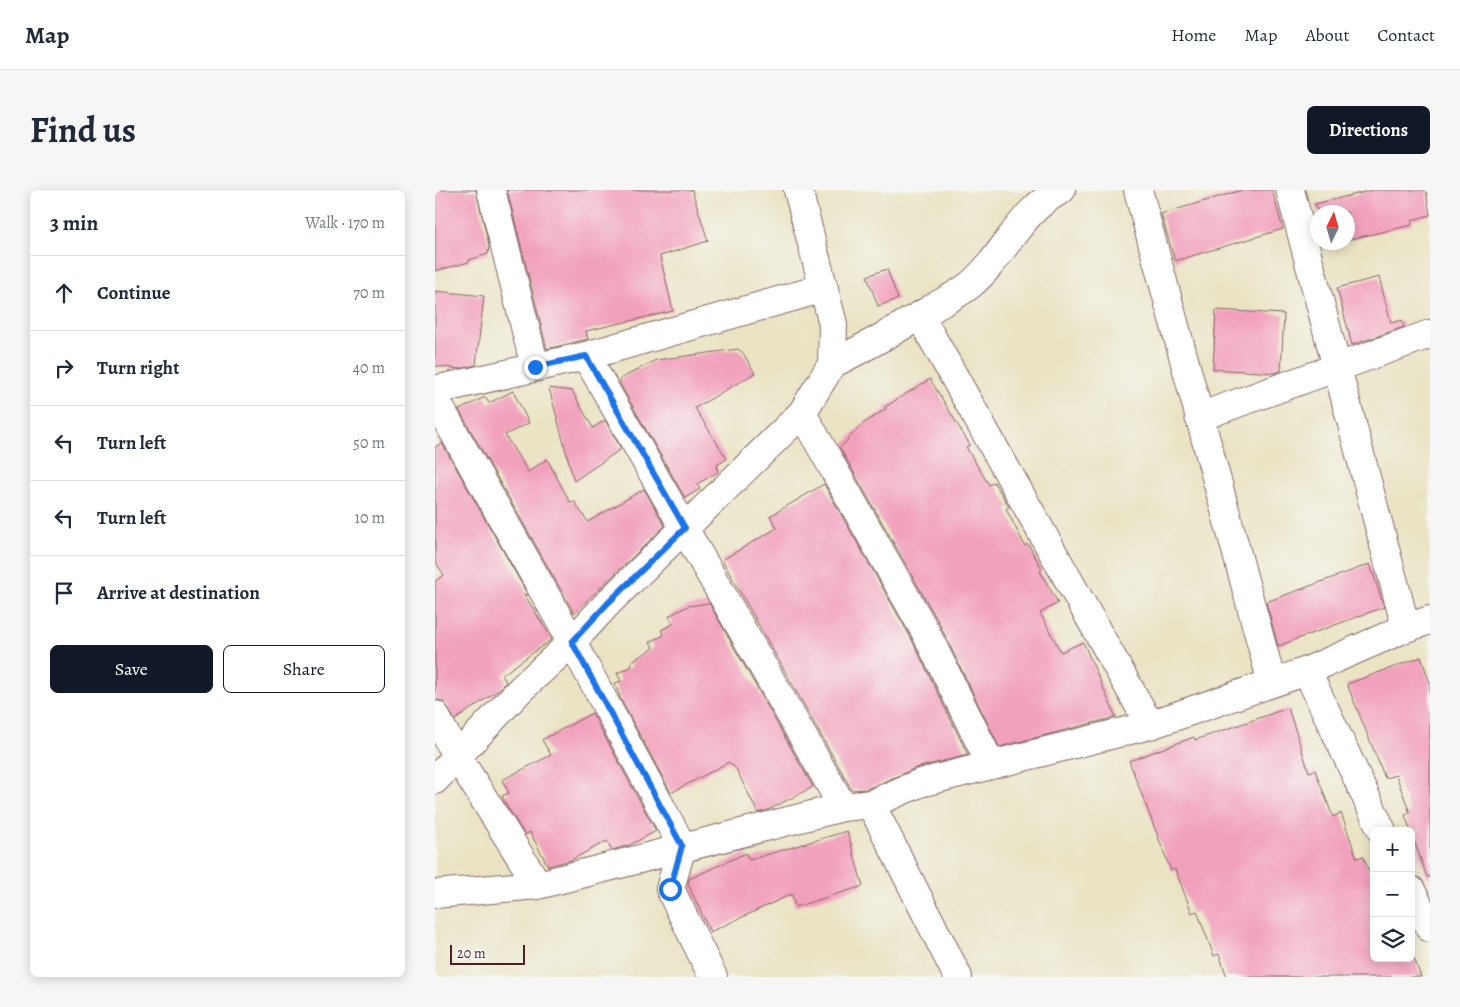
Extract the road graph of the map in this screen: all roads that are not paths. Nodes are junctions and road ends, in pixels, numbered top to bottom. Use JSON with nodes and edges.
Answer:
{"nodes":[{"id":1,"x":491,"y":190,"type":"edge"},
{"id":2,"x":798,"y":190,"type":"edge"},
{"id":3,"x":1061,"y":190,"type":"edge"},
{"id":4,"x":1138,"y":190,"type":"edge"},
{"id":5,"x":1290,"y":190,"type":"edge"},
{"id":6,"x":824,"y":288,"type":"junction"},
{"id":7,"x":920,"y":316,"type":"junction"},
{"id":8,"x":1430,"y":334,"type":"edge"},
{"id":9,"x":586,"y":356,"type":"junction"},
{"id":10,"x":832,"y":364,"type":"junction"},
{"id":11,"x":1338,"y":366,"type":"junction"},
{"id":12,"x":535,"y":367,"type":"junction"},
{"id":13,"x":435,"y":390,"type":"edge"},
{"id":14,"x":435,"y":399,"type":"edge"},
{"id":15,"x":801,"y":413,"type":"junction"},
{"id":16,"x":1199,"y":417,"type":"junction"},
{"id":17,"x":685,"y":528,"type":"junction"},
{"id":18,"x":1418,"y":624,"type":"edge"},
{"id":19,"x":572,"y":642,"type":"junction"},
{"id":20,"x":1307,"y":671,"type":"junction"},
{"id":21,"x":1272,"y":683,"type":"junction"},
{"id":22,"x":435,"y":715,"type":"edge"},
{"id":23,"x":1150,"y":725,"type":"junction"},
{"id":24,"x":457,"y":756,"type":"junction"},
{"id":25,"x":991,"y":765,"type":"junction"},
{"id":26,"x":435,"y":780,"type":"edge"},
{"id":27,"x":871,"y":804,"type":"junction"},
{"id":28,"x":843,"y":807,"type":"junction"},
{"id":29,"x":1381,"y":827,"type":"edge"},
{"id":30,"x":682,"y":846,"type":"junction"},
{"id":31,"x":538,"y":884,"type":"junction"},
{"id":32,"x":435,"y":894,"type":"edge"},
{"id":33,"x":1415,"y":898,"type":"edge"},
{"id":34,"x":1430,"y":928,"type":"edge"},
{"id":35,"x":713,"y":977,"type":"edge"},
{"id":36,"x":958,"y":977,"type":"edge"}],
"edges":[{"from":1,"to":12,"type":"street"},
{"from":2,"to":6,"type":"street"},
{"from":3,"to":7,"type":"street"},
{"from":4,"to":16,"type":"street"},
{"from":5,"to":11,"type":"street"},
{"from":6,"to":9,"type":"street"},
{"from":6,"to":10,"type":"street"},
{"from":7,"to":10,"type":"street"},
{"from":7,"to":23,"type":"street"},
{"from":8,"to":11,"type":"street"},
{"from":9,"to":12,"type":"street"},
{"from":9,"to":17,"type":"street"},
{"from":10,"to":15,"type":"street"},
{"from":11,"to":16,"type":"street"},
{"from":11,"to":18,"type":"street"},
{"from":12,"to":13,"type":"street"},
{"from":14,"to":19,"type":"street"},
{"from":15,"to":17,"type":"street"},
{"from":15,"to":25,"type":"street"},
{"from":16,"to":21,"type":"street"},
{"from":17,"to":19,"type":"street"},
{"from":17,"to":28,"type":"street"},
{"from":18,"to":20,"type":"street"},
{"from":19,"to":24,"type":"street"},
{"from":19,"to":30,"type":"street"},
{"from":20,"to":21,"type":"street"},
{"from":20,"to":29,"type":"street"},
{"from":21,"to":23,"type":"street"},
{"from":22,"to":24,"type":"street"},
{"from":23,"to":25,"type":"street"},
{"from":24,"to":26,"type":"street"},
{"from":24,"to":31,"type":"street"},
{"from":25,"to":27,"type":"street"},
{"from":27,"to":28,"type":"street"},
{"from":27,"to":36,"type":"street"},
{"from":28,"to":30,"type":"street"},
{"from":30,"to":31,"type":"street"},
{"from":30,"to":35,"type":"street"},
{"from":31,"to":32,"type":"street"},
{"from":33,"to":34,"type":"street"}]}
